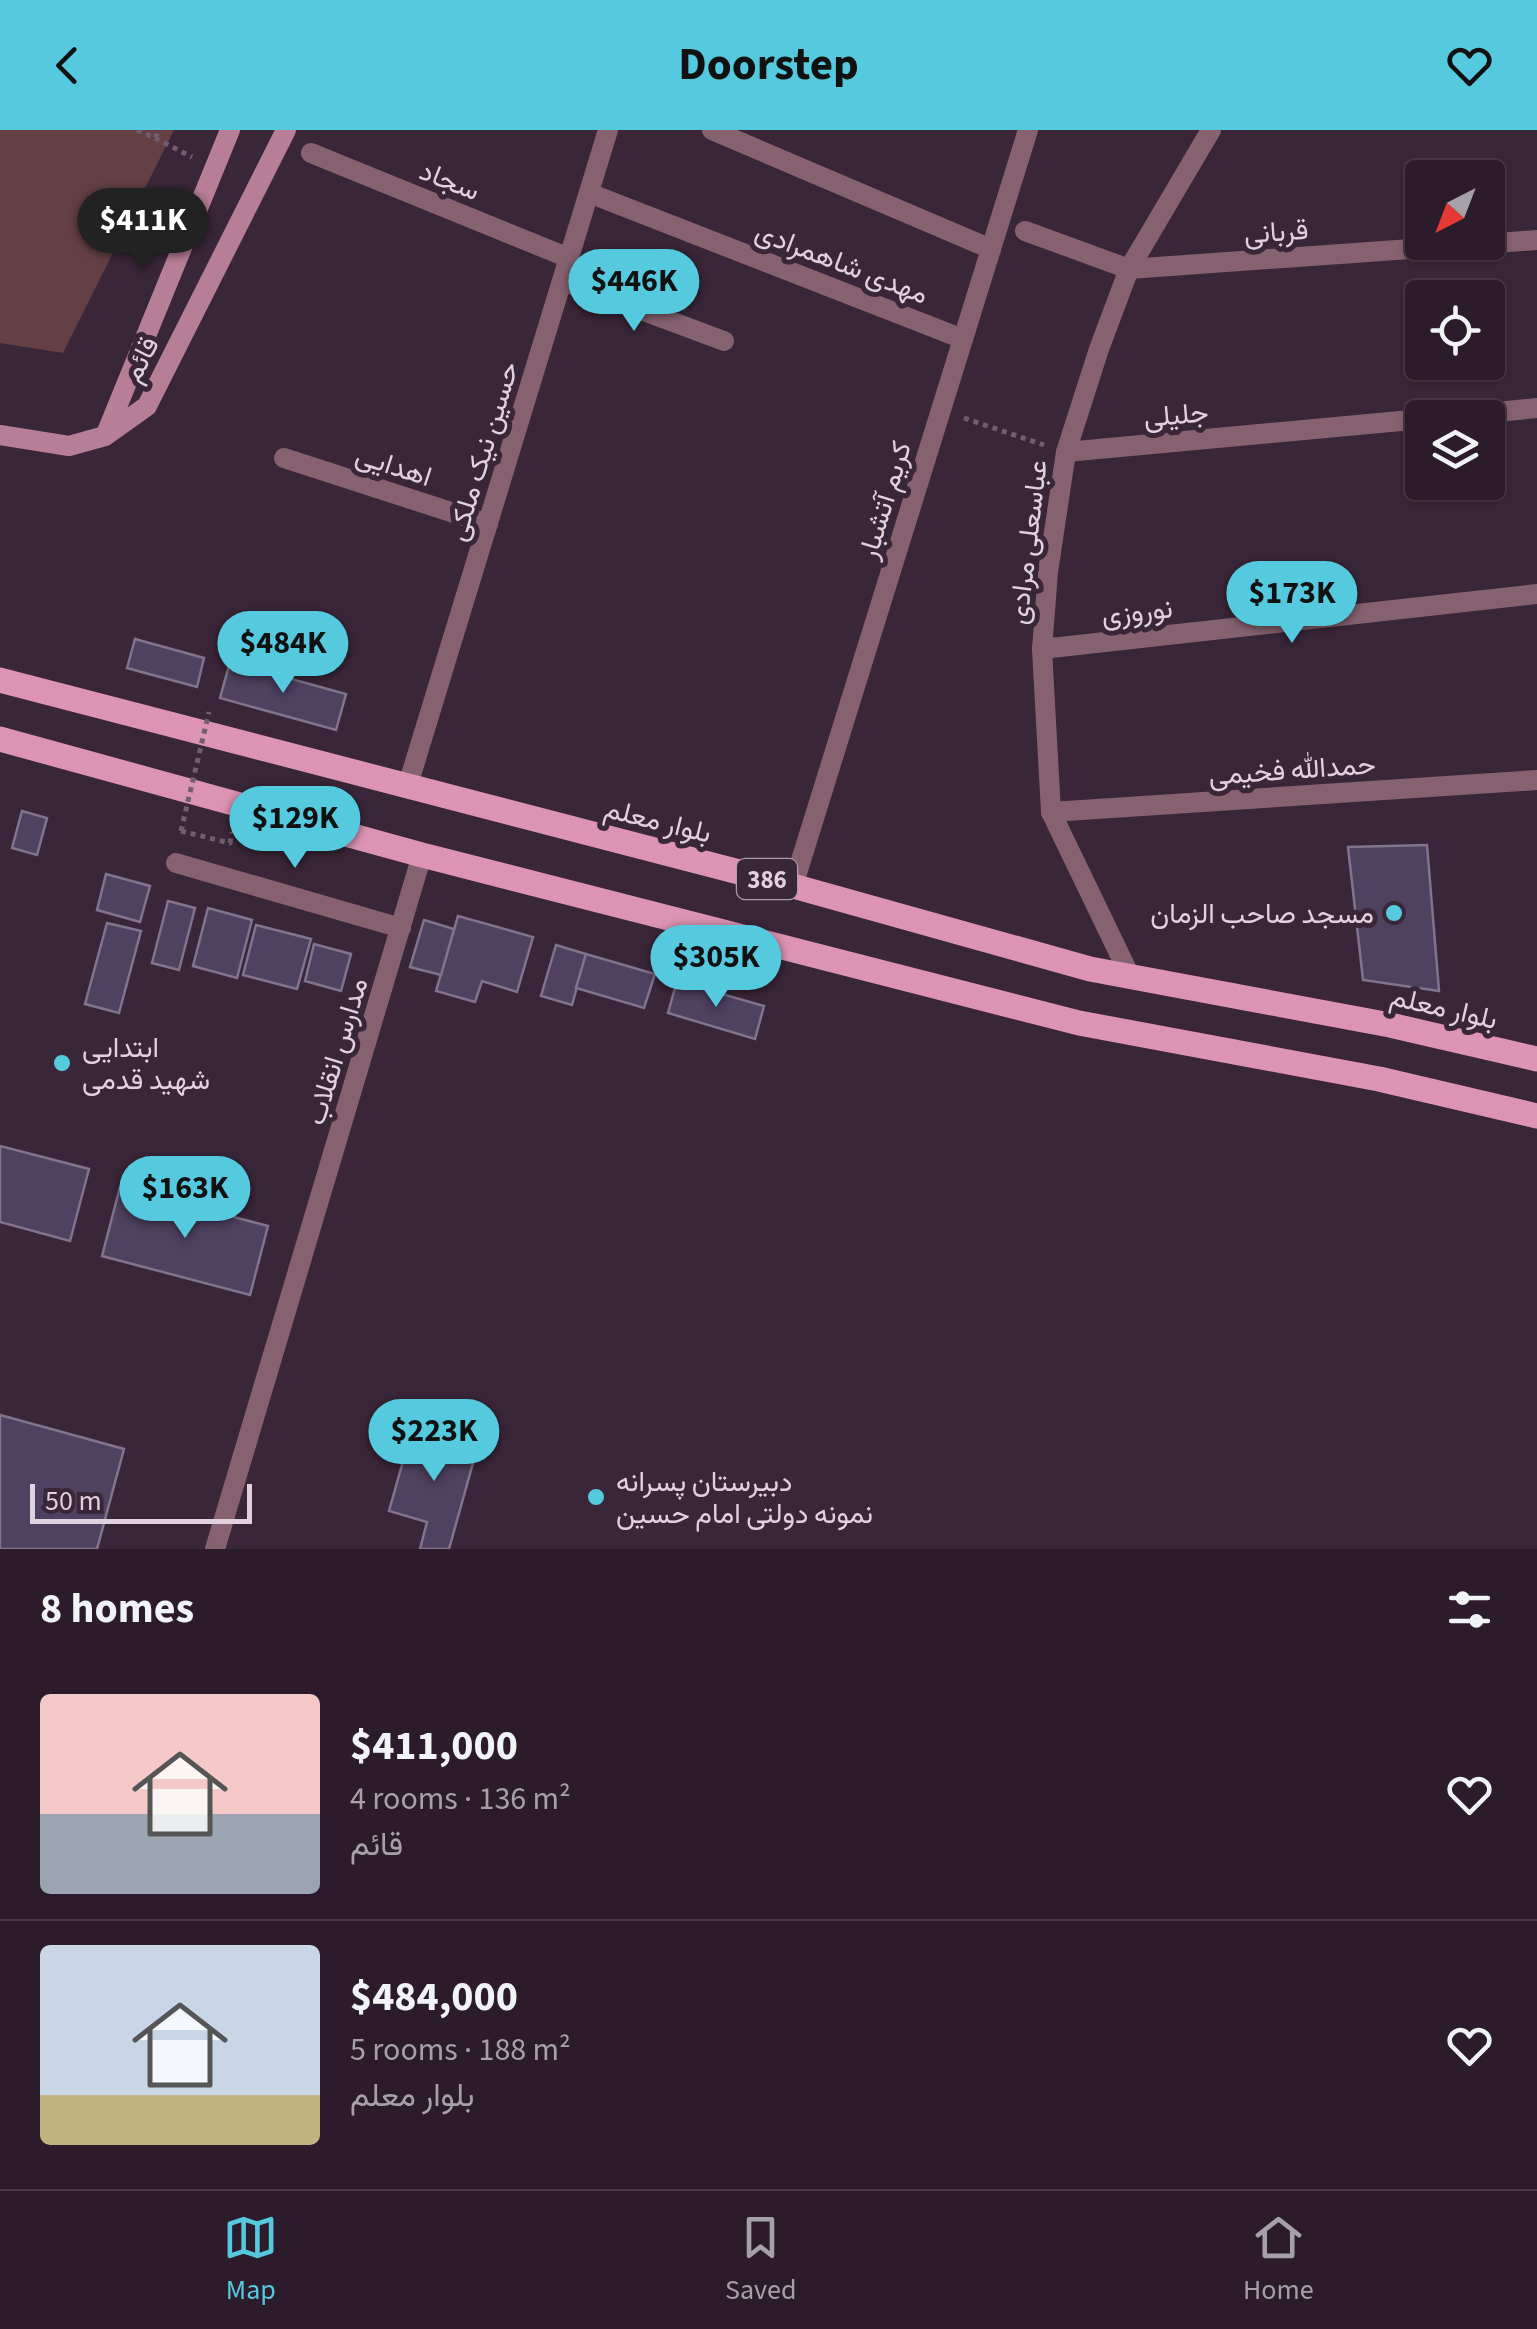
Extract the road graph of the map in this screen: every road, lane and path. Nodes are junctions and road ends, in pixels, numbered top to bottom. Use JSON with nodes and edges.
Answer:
{"nodes":[{"id":1,"x":137,"y":130,"type":"edge"},
{"id":2,"x":159,"y":130,"type":"edge"},
{"id":3,"x":230,"y":130,"type":"edge"},
{"id":4,"x":286,"y":130,"type":"edge"},
{"id":5,"x":608,"y":130,"type":"edge"},
{"id":6,"x":712,"y":130,"type":"edge"},
{"id":7,"x":1028,"y":130,"type":"edge"},
{"id":8,"x":1210,"y":130,"type":"edge"},
{"id":9,"x":155,"y":138,"type":"junction"},
{"id":10,"x":310,"y":153,"type":"dead end"},
{"id":11,"x":212,"y":167,"type":"junction"},
{"id":12,"x":589,"y":193,"type":"junction"},
{"id":13,"x":1026,"y":231,"type":"dead end"},
{"id":14,"x":1537,"y":240,"type":"edge"},
{"id":15,"x":991,"y":249,"type":"junction"},
{"id":16,"x":569,"y":258,"type":"junction"},
{"id":17,"x":1129,"y":269,"type":"junction"},
{"id":18,"x":562,"y":280,"type":"junction"},
{"id":19,"x":963,"y":339,"type":"junction"},
{"id":20,"x":724,"y":341,"type":"dead end"},
{"id":21,"x":1537,"y":408,"type":"edge"},
{"id":22,"x":941,"y":410,"type":"junction"},
{"id":23,"x":1505,"y":411,"type":"edge"},
{"id":24,"x":1405,"y":421,"type":"edge"},
{"id":25,"x":0,"y":435,"type":"edge"},
{"id":26,"x":105,"y":436,"type":"junction"},
{"id":27,"x":1066,"y":452,"type":"junction"},
{"id":28,"x":284,"y":458,"type":"dead end"},
{"id":29,"x":488,"y":524,"type":"junction"},
{"id":30,"x":1537,"y":594,"type":"edge"},
{"id":31,"x":1042,"y":649,"type":"junction"},
{"id":32,"x":0,"y":680,"type":"edge"},
{"id":33,"x":209,"y":712,"type":"dead end"},
{"id":34,"x":0,"y":739,"type":"edge"},
{"id":35,"x":1537,"y":780,"type":"edge"},
{"id":36,"x":407,"y":788,"type":"junction"},
{"id":37,"x":1051,"y":812,"type":"junction"},
{"id":38,"x":230,"y":843,"type":"dead end"},
{"id":39,"x":422,"y":856,"type":"junction"},
{"id":40,"x":176,"y":862,"type":"dead end"},
{"id":41,"x":793,"y":886,"type":"junction"},
{"id":42,"x":401,"y":928,"type":"junction"},
{"id":43,"x":1130,"y":976,"type":"junction"},
{"id":44,"x":1537,"y":1059,"type":"edge"},
{"id":45,"x":1537,"y":1116,"type":"edge"},
{"id":46,"x":216,"y":1549,"type":"edge"}],
"edges":[{"from":1,"to":9,"type":"path"},
{"from":2,"to":9,"type":"path"},
{"from":3,"to":11,"type":"main road","name":"قائم"},
{"from":4,"to":26,"type":"main road","name":"قائم"},
{"from":5,"to":12,"type":"street","name":"حسین نیک ملکی"},
{"from":6,"to":15,"type":"street"},
{"from":7,"to":15,"type":"street","name":"کریم آتشبار"},
{"from":8,"to":17,"type":"street","name":"عباسعلی مرادی"},
{"from":9,"to":11,"type":"path"},
{"from":10,"to":16,"type":"street","name":"سجاد"},
{"from":11,"to":26,"type":"main road","name":"قائم"},
{"from":12,"to":16,"type":"street","name":"حسین نیک ملکی"},
{"from":12,"to":19,"type":"street","name":"مهدی شاهمرادی"},
{"from":13,"to":17,"type":"street","name":"قربانی"},
{"from":14,"to":17,"type":"street","name":"قربانی"},
{"from":15,"to":19,"type":"street","name":"کریم آتشبار"},
{"from":16,"to":18,"type":"street","name":"حسین نیک ملکی"},
{"from":17,"to":27,"type":"street","name":"عباسعلی مرادی"},
{"from":18,"to":20,"type":"street"},
{"from":18,"to":29,"type":"street","name":"حسین نیک ملکی"},
{"from":19,"to":22,"type":"street","name":"کریم آتشبار"},
{"from":21,"to":23,"type":"street"},
{"from":22,"to":27,"type":"path"},
{"from":22,"to":41,"type":"street","name":"کریم آتشبار"},
{"from":24,"to":27,"type":"street","name":"جلیلی"},
{"from":25,"to":26,"type":"main road","name":"قائم"},
{"from":27,"to":31,"type":"street","name":"عباسعلی مرادی"},
{"from":28,"to":29,"type":"street","name":"اهدایی"},
{"from":29,"to":36,"type":"street","name":"حسین نیک ملکی"},
{"from":30,"to":31,"type":"street","name":"نوروزی"},
{"from":31,"to":37,"type":"street","name":"عباسعلی مرادی"},
{"from":32,"to":36,"type":"main road","name":"بلوار معلم","number":"386"},
{"from":33,"to":38,"type":"path","bridge":true},
{"from":34,"to":39,"type":"main road","number":"386"},
{"from":35,"to":37,"type":"street","name":"حمدالله فخیمی"},
{"from":36,"to":41,"type":"main road","name":"بلوار معلم","number":"386"},
{"from":37,"to":43,"type":"street","name":"عباسعلی مرادی"},
{"from":39,"to":42,"type":"street","name":"مدارس انقلاب"},
{"from":39,"to":45,"type":"main road","number":"386"},
{"from":40,"to":42,"type":"street"},
{"from":41,"to":43,"type":"main road","name":"بلوار معلم","number":"386"},
{"from":42,"to":46,"type":"street","name":"مدارس انقلاب"},
{"from":43,"to":44,"type":"main road","name":"بلوار معلم","number":"386"}]}
